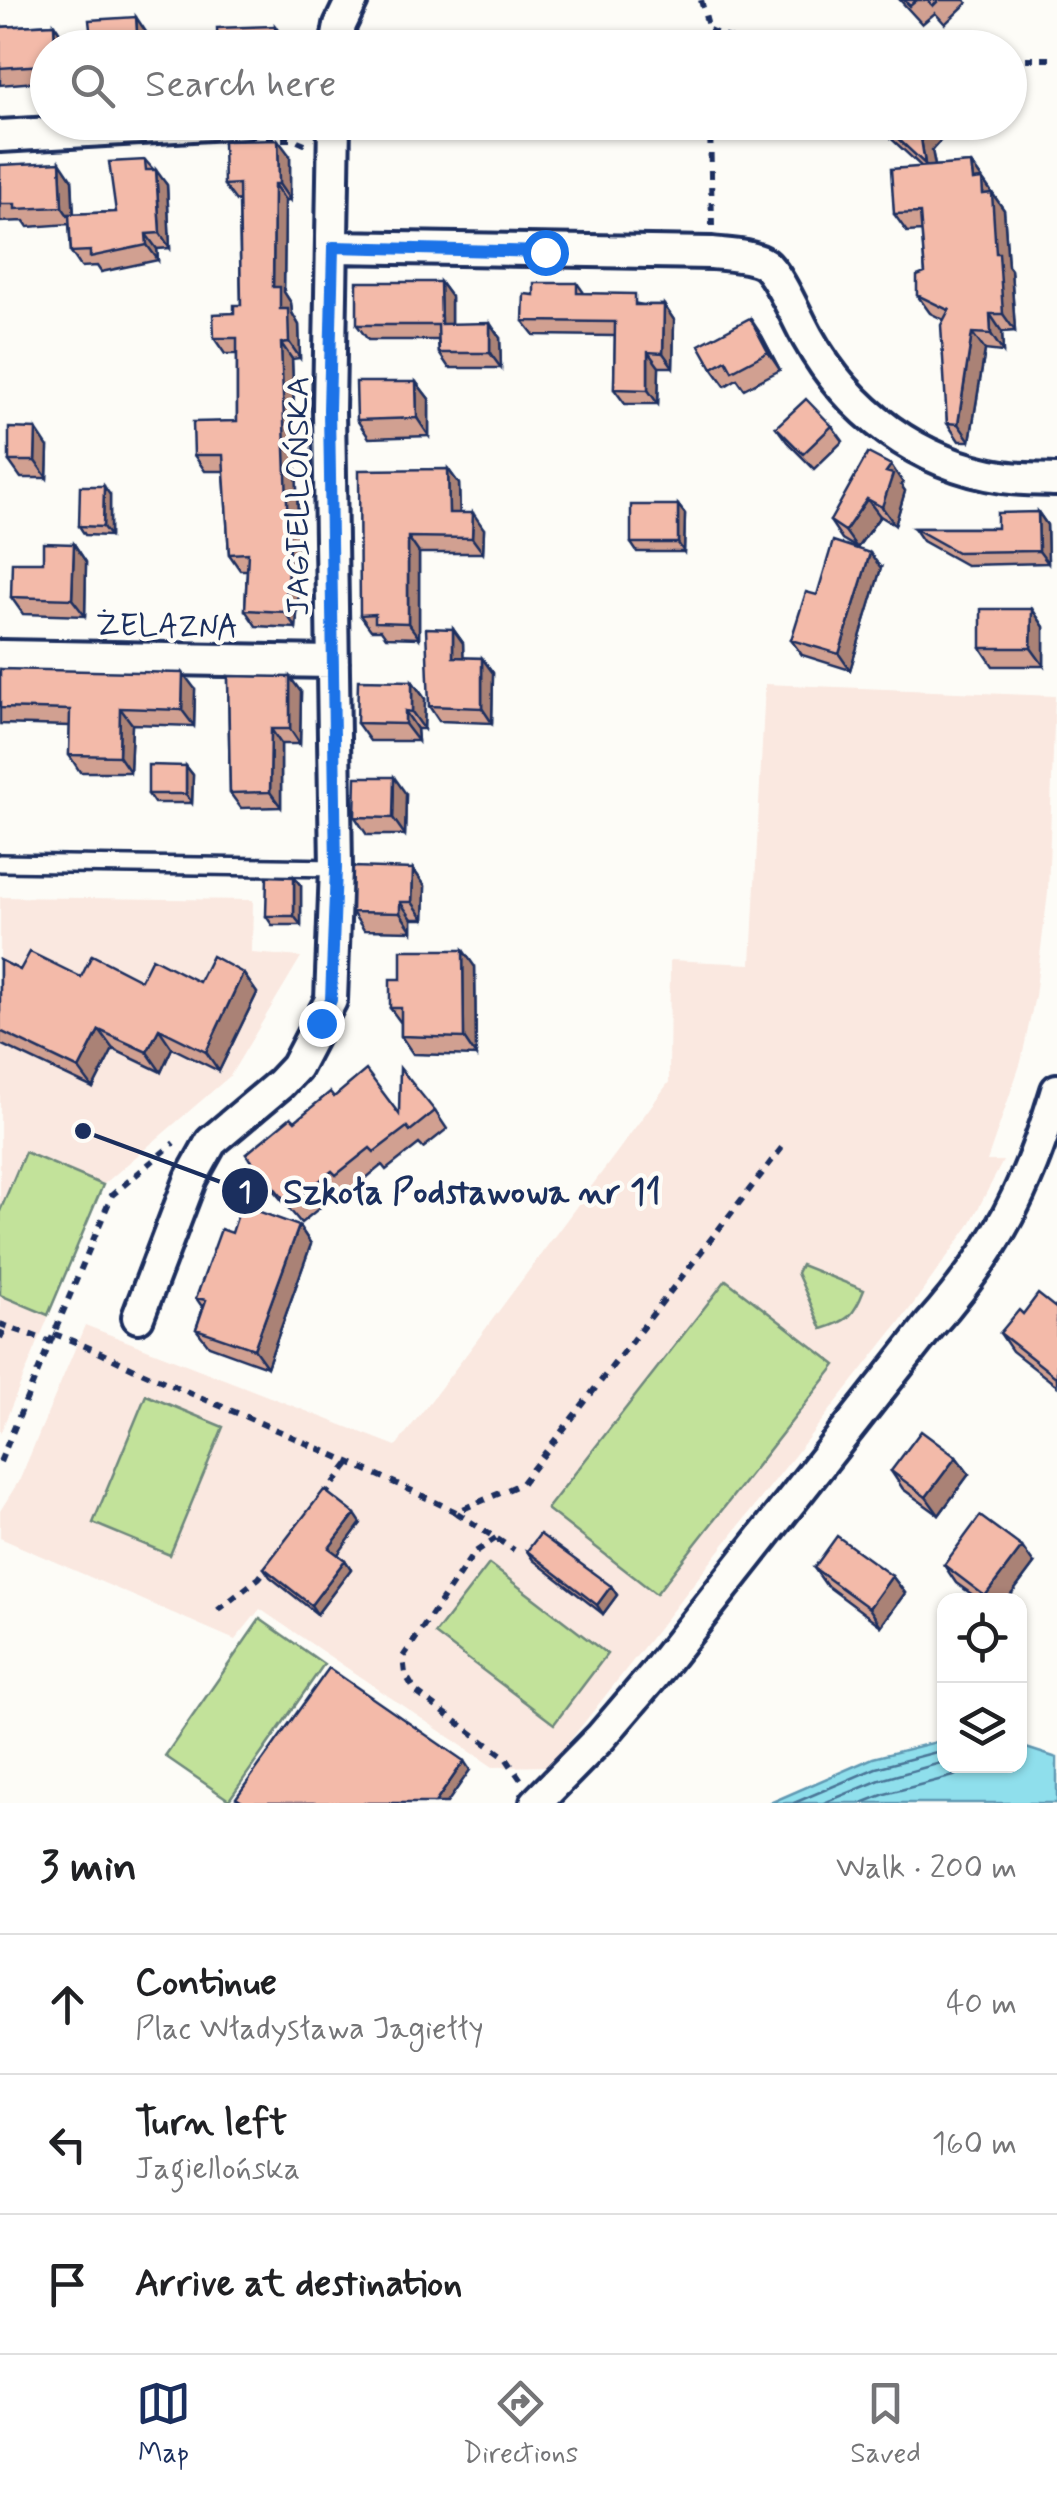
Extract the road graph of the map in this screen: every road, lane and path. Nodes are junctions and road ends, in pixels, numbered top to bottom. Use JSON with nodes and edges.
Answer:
{"nodes":[{"id":1,"x":352,"y":0,"type":"edge"},
{"id":2,"x":701,"y":0,"type":"edge"},
{"id":3,"x":339,"y":30,"type":"edge"},
{"id":4,"x":709,"y":30,"type":"edge"},
{"id":5,"x":1027,"y":59,"type":"edge"},
{"id":6,"x":1057,"y":59,"type":"edge"},
{"id":7,"x":30,"y":135,"type":"edge"},
{"id":8,"x":0,"y":136,"type":"edge"},
{"id":9,"x":297,"y":140,"type":"edge"},
{"id":10,"x":334,"y":140,"type":"edge"},
{"id":11,"x":710,"y":140,"type":"edge"},
{"id":12,"x":311,"y":151,"type":"dead end"},
{"id":13,"x":333,"y":247,"type":"junction"},
{"id":14,"x":712,"y":253,"type":"junction"},
{"id":15,"x":1057,"y":480,"type":"edge"},
{"id":16,"x":0,"y":656,"type":"edge"},
{"id":17,"x":333,"y":662,"type":"junction"},
{"id":18,"x":0,"y":863,"type":"edge"},
{"id":19,"x":336,"y":868,"type":"junction"},
{"id":20,"x":1057,"y":1090,"type":"edge"},
{"id":21,"x":784,"y":1145,"type":"dead end"},
{"id":22,"x":138,"y":1317,"type":"dead end"},
{"id":23,"x":3,"y":1325,"type":"edge"},
{"id":24,"x":0,"y":1338,"type":"edge"},
{"id":25,"x":350,"y":1462,"type":"junction"},
{"id":26,"x":316,"y":1505,"type":"edge"},
{"id":27,"x":456,"y":1512,"type":"junction"},
{"id":28,"x":496,"y":1538,"type":"junction"},
{"id":29,"x":514,"y":1550,"type":"dead end"},
{"id":30,"x":270,"y":1563,"type":"edge"},
{"id":31,"x":218,"y":1610,"type":"dead end"},
{"id":32,"x":538,"y":1800,"type":"edge"}],
"edges":[{"from":1,"to":3,"type":"street"},
{"from":2,"to":4,"type":"path"},
{"from":5,"to":6,"type":"path"},
{"from":7,"to":8,"type":"street"},
{"from":9,"to":12,"type":"path"},
{"from":10,"to":13,"type":"street","name":"JAGIELLOŃSKA"},
{"from":11,"to":14,"type":"path"},
{"from":13,"to":14,"type":"street"},
{"from":13,"to":17,"type":"street","name":"JAGIELLOŃSKA"},
{"from":14,"to":15,"type":"street"},
{"from":16,"to":17,"type":"street","name":"ŻELAZNA"},
{"from":17,"to":19,"type":"street","name":"JAGIELLOŃSKA"},
{"from":18,"to":19,"type":"lane"},
{"from":19,"to":22,"type":"street","name":"JAGIELLOŃSKA"},
{"from":20,"to":32,"type":"street"},
{"from":21,"to":27,"type":"path"},
{"from":23,"to":24,"type":"path"},
{"from":23,"to":25,"type":"path"},
{"from":25,"to":26,"type":"path"},
{"from":25,"to":27,"type":"path"},
{"from":27,"to":28,"type":"path"},
{"from":28,"to":29,"type":"path"},
{"from":28,"to":32,"type":"path"},
{"from":30,"to":31,"type":"path"}]}
